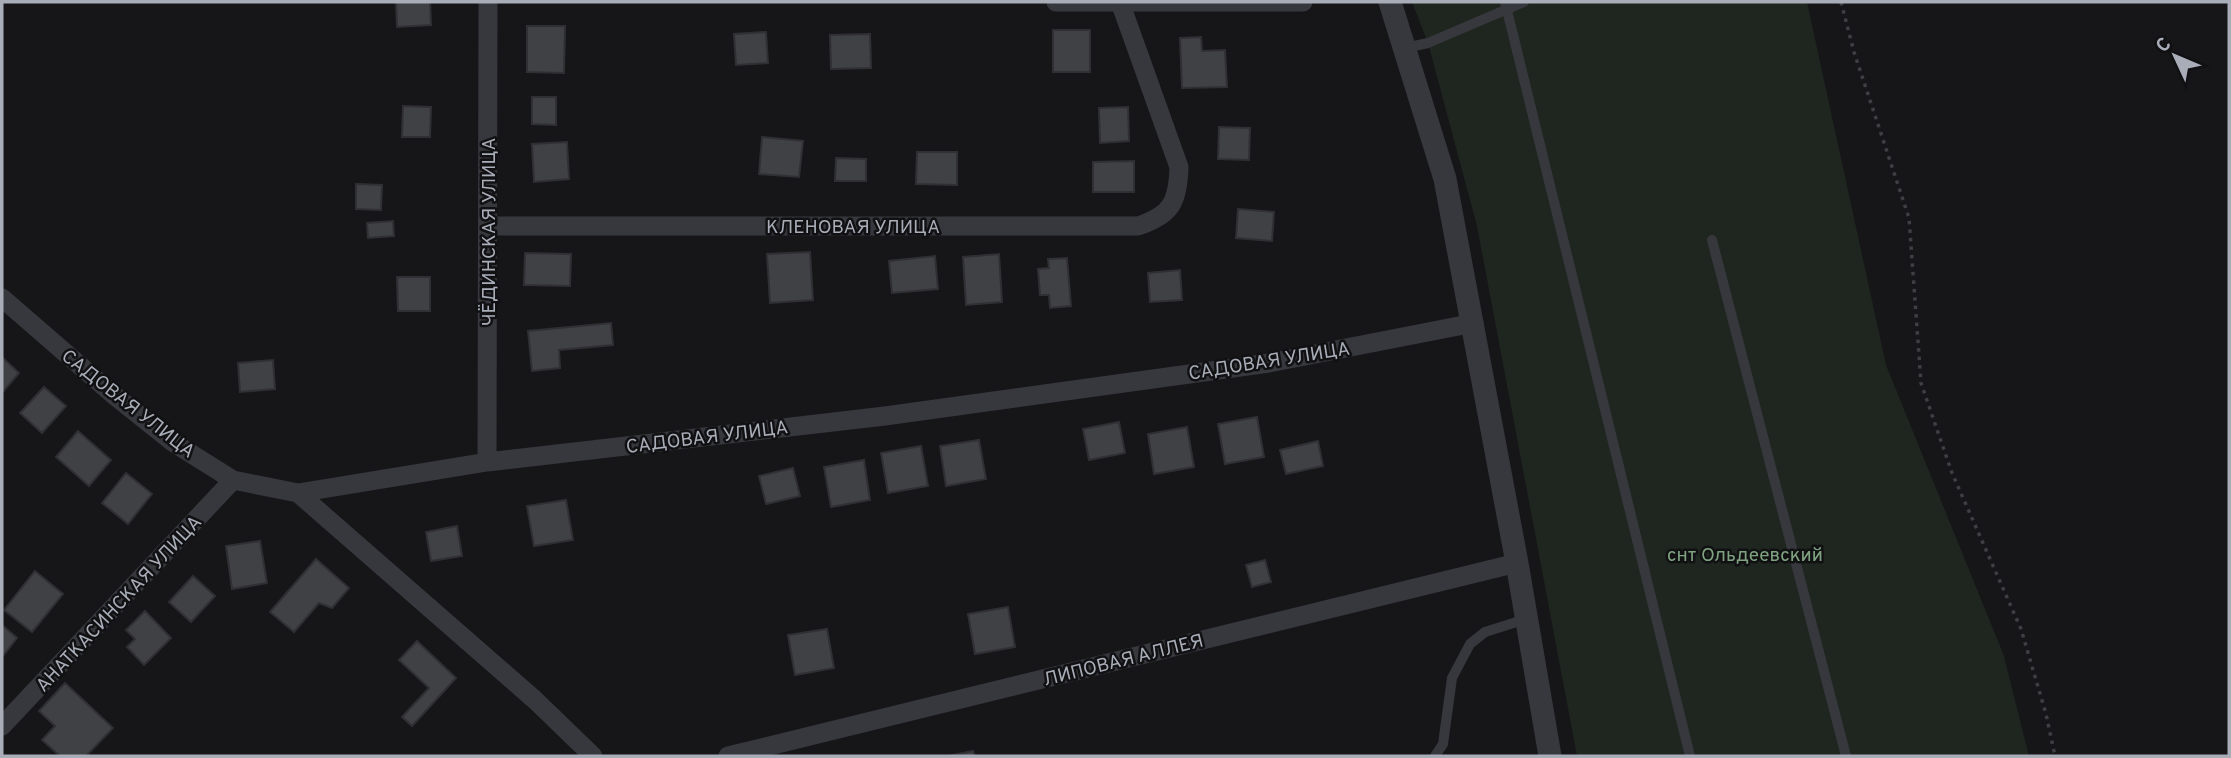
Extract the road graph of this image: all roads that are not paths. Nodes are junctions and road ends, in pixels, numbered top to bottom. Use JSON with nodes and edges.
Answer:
{"nodes":[{"id":1,"x":488,"y":2,"type":"edge"},
{"id":2,"x":1056,"y":2,"type":"edge"},
{"id":3,"x":1120,"y":2,"type":"edge"},
{"id":4,"x":1303,"y":2,"type":"edge"},
{"id":5,"x":1390,"y":2,"type":"edge"},
{"id":6,"x":1524,"y":2,"type":"edge"},
{"id":7,"x":1506,"y":5,"type":"edge"},
{"id":8,"x":1405,"y":48,"type":"junction"},
{"id":9,"x":488,"y":226,"type":"junction"},
{"id":10,"x":1712,"y":240,"type":"dead end"},
{"id":11,"x":5,"y":307,"type":"edge"},
{"id":12,"x":1474,"y":323,"type":"junction"},
{"id":13,"x":487,"y":461,"type":"junction"},
{"id":14,"x":233,"y":480,"type":"junction"},
{"id":15,"x":298,"y":493,"type":"junction"},
{"id":16,"x":1517,"y":563,"type":"junction"},
{"id":17,"x":1527,"y":618,"type":"junction"},
{"id":18,"x":2,"y":726,"type":"edge"},
{"id":19,"x":593,"y":756,"type":"edge"},
{"id":20,"x":728,"y":756,"type":"edge"},
{"id":21,"x":1435,"y":756,"type":"edge"},
{"id":22,"x":1550,"y":756,"type":"edge"},
{"id":23,"x":1690,"y":756,"type":"edge"},
{"id":24,"x":1846,"y":756,"type":"edge"}],
"edges":[{"from":1,"to":9,"type":"street","name":"ЧЁДИНСКАЯ УЛИЦА"},
{"from":2,"to":3,"type":"street"},
{"from":3,"to":4,"type":"street"},
{"from":3,"to":9,"type":"street","name":"КЛЕНОВАЯ УЛИЦА"},
{"from":5,"to":8,"type":"street"},
{"from":6,"to":7,"type":"lane"},
{"from":7,"to":8,"type":"lane"},
{"from":7,"to":23,"type":"lane"},
{"from":8,"to":12,"type":"street"},
{"from":9,"to":13,"type":"street","name":"ЧЁДИНСКАЯ УЛИЦА"},
{"from":10,"to":24,"type":"lane"},
{"from":11,"to":14,"type":"street","name":"САДОВАЯ УЛИЦА"},
{"from":12,"to":13,"type":"street","name":"САДОВАЯ УЛИЦА"},
{"from":12,"to":16,"type":"street"},
{"from":13,"to":15,"type":"street","name":"САДОВАЯ УЛИЦА"},
{"from":14,"to":15,"type":"street","name":"САДОВАЯ УЛИЦА"},
{"from":14,"to":18,"type":"street","name":"АНАТКАСИНСКАЯ УЛИЦА"},
{"from":15,"to":19,"type":"street"},
{"from":16,"to":17,"type":"street"},
{"from":16,"to":20,"type":"street","name":"ЛИПОВАЯ АЛЛЕЯ"},
{"from":17,"to":21,"type":"lane"},
{"from":17,"to":22,"type":"street"}]}
